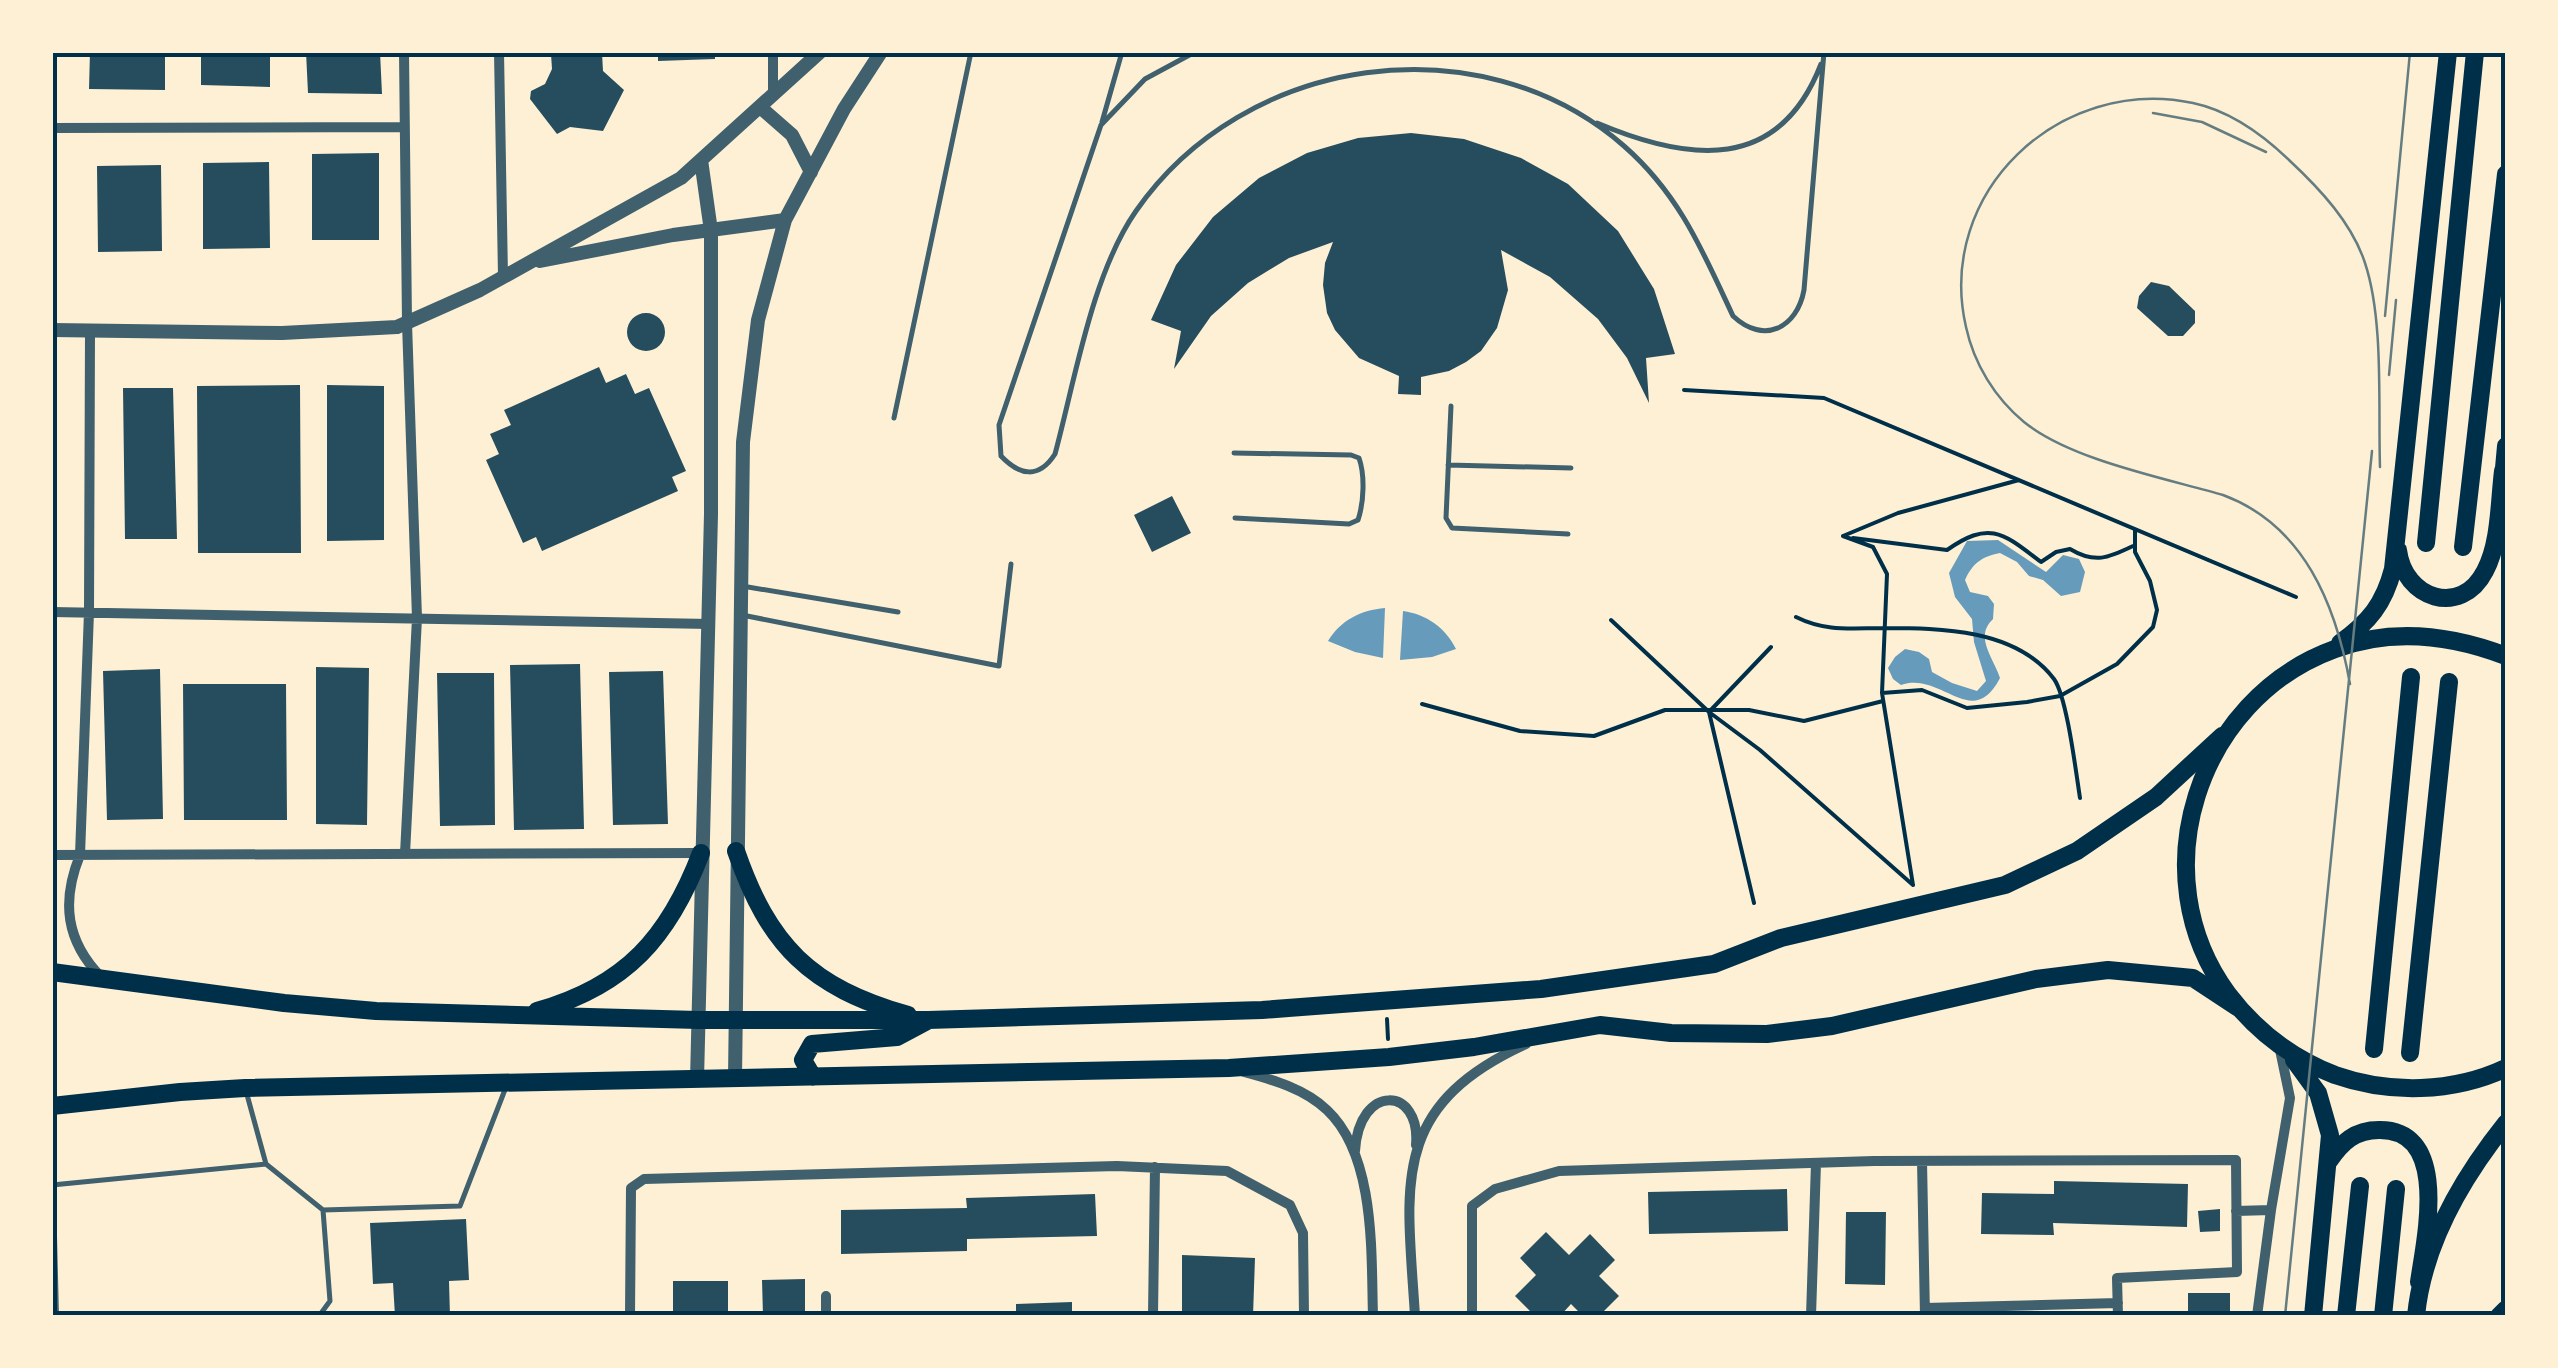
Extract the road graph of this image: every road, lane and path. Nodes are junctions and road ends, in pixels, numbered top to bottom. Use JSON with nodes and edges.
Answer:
{"nodes":[{"id":1,"x":404,"y":52,"type":"edge"},
{"id":2,"x":499,"y":52,"type":"edge"},
{"id":3,"x":773,"y":52,"type":"edge"},
{"id":4,"x":820,"y":52,"type":"edge"},
{"id":5,"x":881,"y":52,"type":"edge"},
{"id":6,"x":971,"y":52,"type":"edge"},
{"id":7,"x":1122,"y":52,"type":"edge"},
{"id":8,"x":1195,"y":52,"type":"edge"},
{"id":9,"x":2448,"y":52,"type":"edge"},
{"id":10,"x":2475,"y":52,"type":"edge"},
{"id":11,"x":1824,"y":54,"type":"edge"},
{"id":12,"x":772,"y":96,"type":"junction"},
{"id":13,"x":760,"y":107,"type":"junction"},
{"id":14,"x":1580,"y":116,"type":"junction"},
{"id":15,"x":404,"y":126,"type":"junction"},
{"id":16,"x":1101,"y":126,"type":"junction"},
{"id":17,"x":52,"y":128,"type":"edge"},
{"id":18,"x":701,"y":160,"type":"junction"},
{"id":19,"x":811,"y":172,"type":"junction"},
{"id":20,"x":2506,"y":174,"type":"edge"},
{"id":21,"x":785,"y":220,"type":"junction"},
{"id":22,"x":711,"y":232,"type":"junction"},
{"id":23,"x":527,"y":263,"type":"junction"},
{"id":24,"x":504,"y":277,"type":"junction"},
{"id":25,"x":407,"y":322,"type":"junction"},
{"id":26,"x":52,"y":330,"type":"edge"},
{"id":27,"x":90,"y":331,"type":"junction"},
{"id":28,"x":1684,"y":390,"type":"dead end"},
{"id":29,"x":1451,"y":406,"type":"dead end"},
{"id":30,"x":894,"y":418,"type":"dead end"},
{"id":31,"x":2506,"y":446,"type":"edge"},
{"id":32,"x":1234,"y":453,"type":"dead end"},
{"id":33,"x":1448,"y":464,"type":"junction"},
{"id":34,"x":1572,"y":468,"type":"dead end"},
{"id":35,"x":2503,"y":471,"type":"junction"},
{"id":36,"x":2019,"y":480,"type":"junction"},
{"id":37,"x":2506,"y":509,"type":"edge"},
{"id":38,"x":1234,"y":518,"type":"dead end"},
{"id":39,"x":2134,"y":529,"type":"junction"},
{"id":40,"x":1568,"y":534,"type":"dead end"},
{"id":41,"x":1843,"y":536,"type":"junction"},
{"id":42,"x":2397,"y":540,"type":"junction"},
{"id":43,"x":2426,"y":542,"type":"dead end"},
{"id":44,"x":2134,"y":546,"type":"junction"},
{"id":45,"x":2463,"y":548,"type":"dead end"},
{"id":46,"x":1011,"y":564,"type":"dead end"},
{"id":47,"x":740,"y":585,"type":"junction"},
{"id":48,"x":2296,"y":597,"type":"dead end"},
{"id":49,"x":52,"y":612,"type":"edge"},
{"id":50,"x":88,"y":612,"type":"junction"},
{"id":51,"x":898,"y":612,"type":"dead end"},
{"id":52,"x":739,"y":614,"type":"junction"},
{"id":53,"x":1796,"y":616,"type":"dead end"},
{"id":54,"x":416,"y":618,"type":"junction"},
{"id":55,"x":1611,"y":620,"type":"dead end"},
{"id":56,"x":710,"y":624,"type":"junction"},
{"id":57,"x":1883,"y":628,"type":"junction"},
{"id":58,"x":1771,"y":647,"type":"dead end"},
{"id":59,"x":2330,"y":650,"type":"junction"},
{"id":60,"x":2506,"y":656,"type":"edge"},
{"id":61,"x":2411,"y":678,"type":"dead end"},
{"id":62,"x":2449,"y":682,"type":"dead end"},
{"id":63,"x":2060,"y":696,"type":"junction"},
{"id":64,"x":1883,"y":697,"type":"junction"},
{"id":65,"x":1422,"y":704,"type":"dead end"},
{"id":66,"x":1709,"y":712,"type":"junction"},
{"id":67,"x":2227,"y":731,"type":"junction"},
{"id":68,"x":2080,"y":798,"type":"dead end"},
{"id":69,"x":736,"y":851,"type":"junction"},
{"id":70,"x":701,"y":852,"type":"junction"},
{"id":71,"x":405,"y":854,"type":"junction"},
{"id":72,"x":52,"y":855,"type":"edge"},
{"id":73,"x":80,"y":855,"type":"junction"},
{"id":74,"x":1754,"y":903,"type":"dead end"},
{"id":75,"x":52,"y":972,"type":"edge"},
{"id":76,"x":105,"y":981,"type":"junction"},
{"id":77,"x":1386,"y":999,"type":"junction"},
{"id":78,"x":2238,"y":1008,"type":"junction"},
{"id":79,"x":520,"y":1016,"type":"junction"},
{"id":80,"x":698,"y":1020,"type":"junction"},
{"id":81,"x":734,"y":1020,"type":"junction"},
{"id":82,"x":928,"y":1020,"type":"junction"},
{"id":83,"x":1548,"y":1034,"type":"junction"},
{"id":84,"x":2283,"y":1048,"type":"junction"},
{"id":85,"x":2374,"y":1050,"type":"dead end"},
{"id":86,"x":2410,"y":1053,"type":"dead end"},
{"id":87,"x":1389,"y":1057,"type":"junction"},
{"id":88,"x":1229,"y":1068,"type":"junction"},
{"id":89,"x":2506,"y":1068,"type":"edge"},
{"id":90,"x":814,"y":1077,"type":"junction"},
{"id":91,"x":735,"y":1079,"type":"junction"},
{"id":92,"x":697,"y":1080,"type":"junction"},
{"id":93,"x":508,"y":1084,"type":"junction"},
{"id":94,"x":245,"y":1088,"type":"junction"},
{"id":95,"x":52,"y":1106,"type":"edge"},
{"id":96,"x":2506,"y":1123,"type":"edge"},
{"id":97,"x":1355,"y":1153,"type":"junction"},
{"id":98,"x":1414,"y":1161,"type":"junction"},
{"id":99,"x":1922,"y":1161,"type":"junction"},
{"id":100,"x":2329,"y":1162,"type":"junction"},
{"id":101,"x":1816,"y":1163,"type":"junction"},
{"id":102,"x":266,"y":1164,"type":"junction"},
{"id":103,"x":1155,"y":1168,"type":"junction"},
{"id":104,"x":52,"y":1185,"type":"edge"},
{"id":105,"x":2360,"y":1186,"type":"dead end"},
{"id":106,"x":2396,"y":1189,"type":"dead end"},
{"id":107,"x":323,"y":1210,"type":"junction"},
{"id":108,"x":2271,"y":1210,"type":"junction"},
{"id":109,"x":2236,"y":1211,"type":"junction"},
{"id":110,"x":52,"y":1236,"type":"edge"},
{"id":111,"x":2419,"y":1282,"type":"junction"},
{"id":112,"x":826,"y":1296,"type":"dead end"},
{"id":113,"x":2118,"y":1303,"type":"junction"},
{"id":114,"x":2506,"y":1309,"type":"edge"},
{"id":115,"x":1925,"y":1312,"type":"edge"},
{"id":116,"x":54,"y":1316,"type":"edge"},
{"id":117,"x":319,"y":1316,"type":"edge"},
{"id":118,"x":630,"y":1316,"type":"edge"},
{"id":119,"x":826,"y":1316,"type":"edge"},
{"id":120,"x":1153,"y":1316,"type":"edge"},
{"id":121,"x":1304,"y":1316,"type":"edge"},
{"id":122,"x":1374,"y":1316,"type":"edge"},
{"id":123,"x":1416,"y":1316,"type":"edge"},
{"id":124,"x":1472,"y":1316,"type":"edge"},
{"id":125,"x":1811,"y":1316,"type":"edge"},
{"id":126,"x":2118,"y":1316,"type":"edge"},
{"id":127,"x":2257,"y":1316,"type":"edge"},
{"id":128,"x":2314,"y":1316,"type":"edge"},
{"id":129,"x":2346,"y":1316,"type":"edge"},
{"id":130,"x":2384,"y":1316,"type":"edge"},
{"id":131,"x":2416,"y":1316,"type":"edge"},
{"id":132,"x":2500,"y":1316,"type":"edge"}],
"edges":[{"from":1,"to":15,"type":"street"},
{"from":2,"to":24,"type":"street"},
{"from":3,"to":12,"type":"street"},
{"from":4,"to":12,"type":"street"},
{"from":5,"to":19,"type":"street"},
{"from":6,"to":30,"type":"lane"},
{"from":7,"to":16,"type":"lane"},
{"from":8,"to":16,"type":"lane"},
{"from":9,"to":42,"type":"main road"},
{"from":10,"to":43,"type":"main road"},
{"from":11,"to":14,"type":"lane"},
{"from":11,"to":14,"type":"lane"},
{"from":12,"to":13,"type":"street"},
{"from":13,"to":18,"type":"street"},
{"from":13,"to":19,"type":"street"},
{"from":14,"to":16,"type":"lane"},
{"from":15,"to":17,"type":"street"},
{"from":15,"to":25,"type":"street"},
{"from":18,"to":22,"type":"street"},
{"from":18,"to":23,"type":"street"},
{"from":19,"to":21,"type":"street"},
{"from":20,"to":45,"type":"main road"},
{"from":21,"to":22,"type":"street"},
{"from":21,"to":47,"type":"street"},
{"from":22,"to":23,"type":"street"},
{"from":22,"to":56,"type":"street"},
{"from":23,"to":24,"type":"street"},
{"from":24,"to":25,"type":"street"},
{"from":25,"to":27,"type":"street"},
{"from":25,"to":54,"type":"street"},
{"from":26,"to":27,"type":"street"},
{"from":27,"to":50,"type":"street"},
{"from":28,"to":36,"type":"path"},
{"from":29,"to":33,"type":"lane"},
{"from":31,"to":35,"type":"main road"},
{"from":32,"to":38,"type":"lane"},
{"from":33,"to":34,"type":"lane"},
{"from":33,"to":40,"type":"lane"},
{"from":35,"to":37,"type":"main road"},
{"from":35,"to":42,"type":"main road"},
{"from":36,"to":39,"type":"path"},
{"from":36,"to":41,"type":"path"},
{"from":39,"to":44,"type":"path"},
{"from":39,"to":48,"type":"path"},
{"from":41,"to":44,"type":"path"},
{"from":41,"to":57,"type":"path"},
{"from":42,"to":59,"type":"main road"},
{"from":44,"to":63,"type":"path"},
{"from":46,"to":52,"type":"lane"},
{"from":47,"to":51,"type":"lane"},
{"from":47,"to":52,"type":"street"},
{"from":49,"to":50,"type":"street"},
{"from":50,"to":54,"type":"street"},
{"from":50,"to":73,"type":"street"},
{"from":52,"to":69,"type":"street"},
{"from":53,"to":57,"type":"path"},
{"from":54,"to":56,"type":"street"},
{"from":54,"to":71,"type":"street"},
{"from":55,"to":66,"type":"path"},
{"from":56,"to":70,"type":"street"},
{"from":57,"to":63,"type":"path"},
{"from":57,"to":64,"type":"path"},
{"from":58,"to":66,"type":"path"},
{"from":59,"to":60,"type":"main road"},
{"from":59,"to":67,"type":"main road"},
{"from":61,"to":85,"type":"main road"},
{"from":62,"to":86,"type":"main road"},
{"from":63,"to":64,"type":"path"},
{"from":63,"to":68,"type":"path"},
{"from":64,"to":66,"type":"path"},
{"from":64,"to":66,"type":"path"},
{"from":65,"to":66,"type":"path"},
{"from":66,"to":74,"type":"path"},
{"from":67,"to":77,"type":"main road"},
{"from":67,"to":78,"type":"main road"},
{"from":69,"to":81,"type":"street"},
{"from":69,"to":82,"type":"main road"},
{"from":70,"to":71,"type":"street"},
{"from":70,"to":79,"type":"main road"},
{"from":70,"to":80,"type":"street"},
{"from":71,"to":73,"type":"street"},
{"from":72,"to":73,"type":"street"},
{"from":73,"to":76,"type":"street"},
{"from":75,"to":76,"type":"main road"},
{"from":76,"to":79,"type":"main road"},
{"from":77,"to":82,"type":"main road"},
{"from":77,"to":87,"type":"path"},
{"from":78,"to":83,"type":"main road"},
{"from":78,"to":84,"type":"main road"},
{"from":79,"to":80,"type":"main road"},
{"from":80,"to":81,"type":"main road"},
{"from":80,"to":92,"type":"street"},
{"from":81,"to":82,"type":"main road"},
{"from":81,"to":91,"type":"street"},
{"from":82,"to":90,"type":"main road"},
{"from":83,"to":87,"type":"main road"},
{"from":83,"to":98,"type":"street"},
{"from":84,"to":89,"type":"main road"},
{"from":84,"to":100,"type":"main road"},
{"from":84,"to":108,"type":"street"},
{"from":87,"to":88,"type":"main road"},
{"from":88,"to":90,"type":"main road"},
{"from":88,"to":97,"type":"street"},
{"from":90,"to":91,"type":"main road"},
{"from":91,"to":92,"type":"main road"},
{"from":92,"to":93,"type":"main road"},
{"from":93,"to":94,"type":"main road"},
{"from":93,"to":107,"type":"lane"},
{"from":94,"to":95,"type":"main road"},
{"from":94,"to":102,"type":"lane"},
{"from":96,"to":111,"type":"main road"},
{"from":97,"to":98,"type":"street"},
{"from":97,"to":122,"type":"street"},
{"from":98,"to":123,"type":"street"},
{"from":99,"to":101,"type":"street"},
{"from":99,"to":109,"type":"street"},
{"from":99,"to":115,"type":"street"},
{"from":100,"to":111,"type":"main road"},
{"from":100,"to":128,"type":"main road"},
{"from":101,"to":124,"type":"street"},
{"from":101,"to":125,"type":"street"},
{"from":102,"to":104,"type":"lane"},
{"from":102,"to":107,"type":"lane"},
{"from":103,"to":118,"type":"street"},
{"from":103,"to":120,"type":"street"},
{"from":103,"to":121,"type":"street"},
{"from":105,"to":129,"type":"main road"},
{"from":106,"to":130,"type":"main road"},
{"from":107,"to":117,"type":"lane"},
{"from":108,"to":109,"type":"street"},
{"from":108,"to":127,"type":"street"},
{"from":109,"to":113,"type":"street"},
{"from":110,"to":116,"type":"street"},
{"from":111,"to":131,"type":"main road"},
{"from":112,"to":119,"type":"street"},
{"from":113,"to":115,"type":"street"},
{"from":113,"to":126,"type":"street"},
{"from":114,"to":132,"type":"main road"}]}
